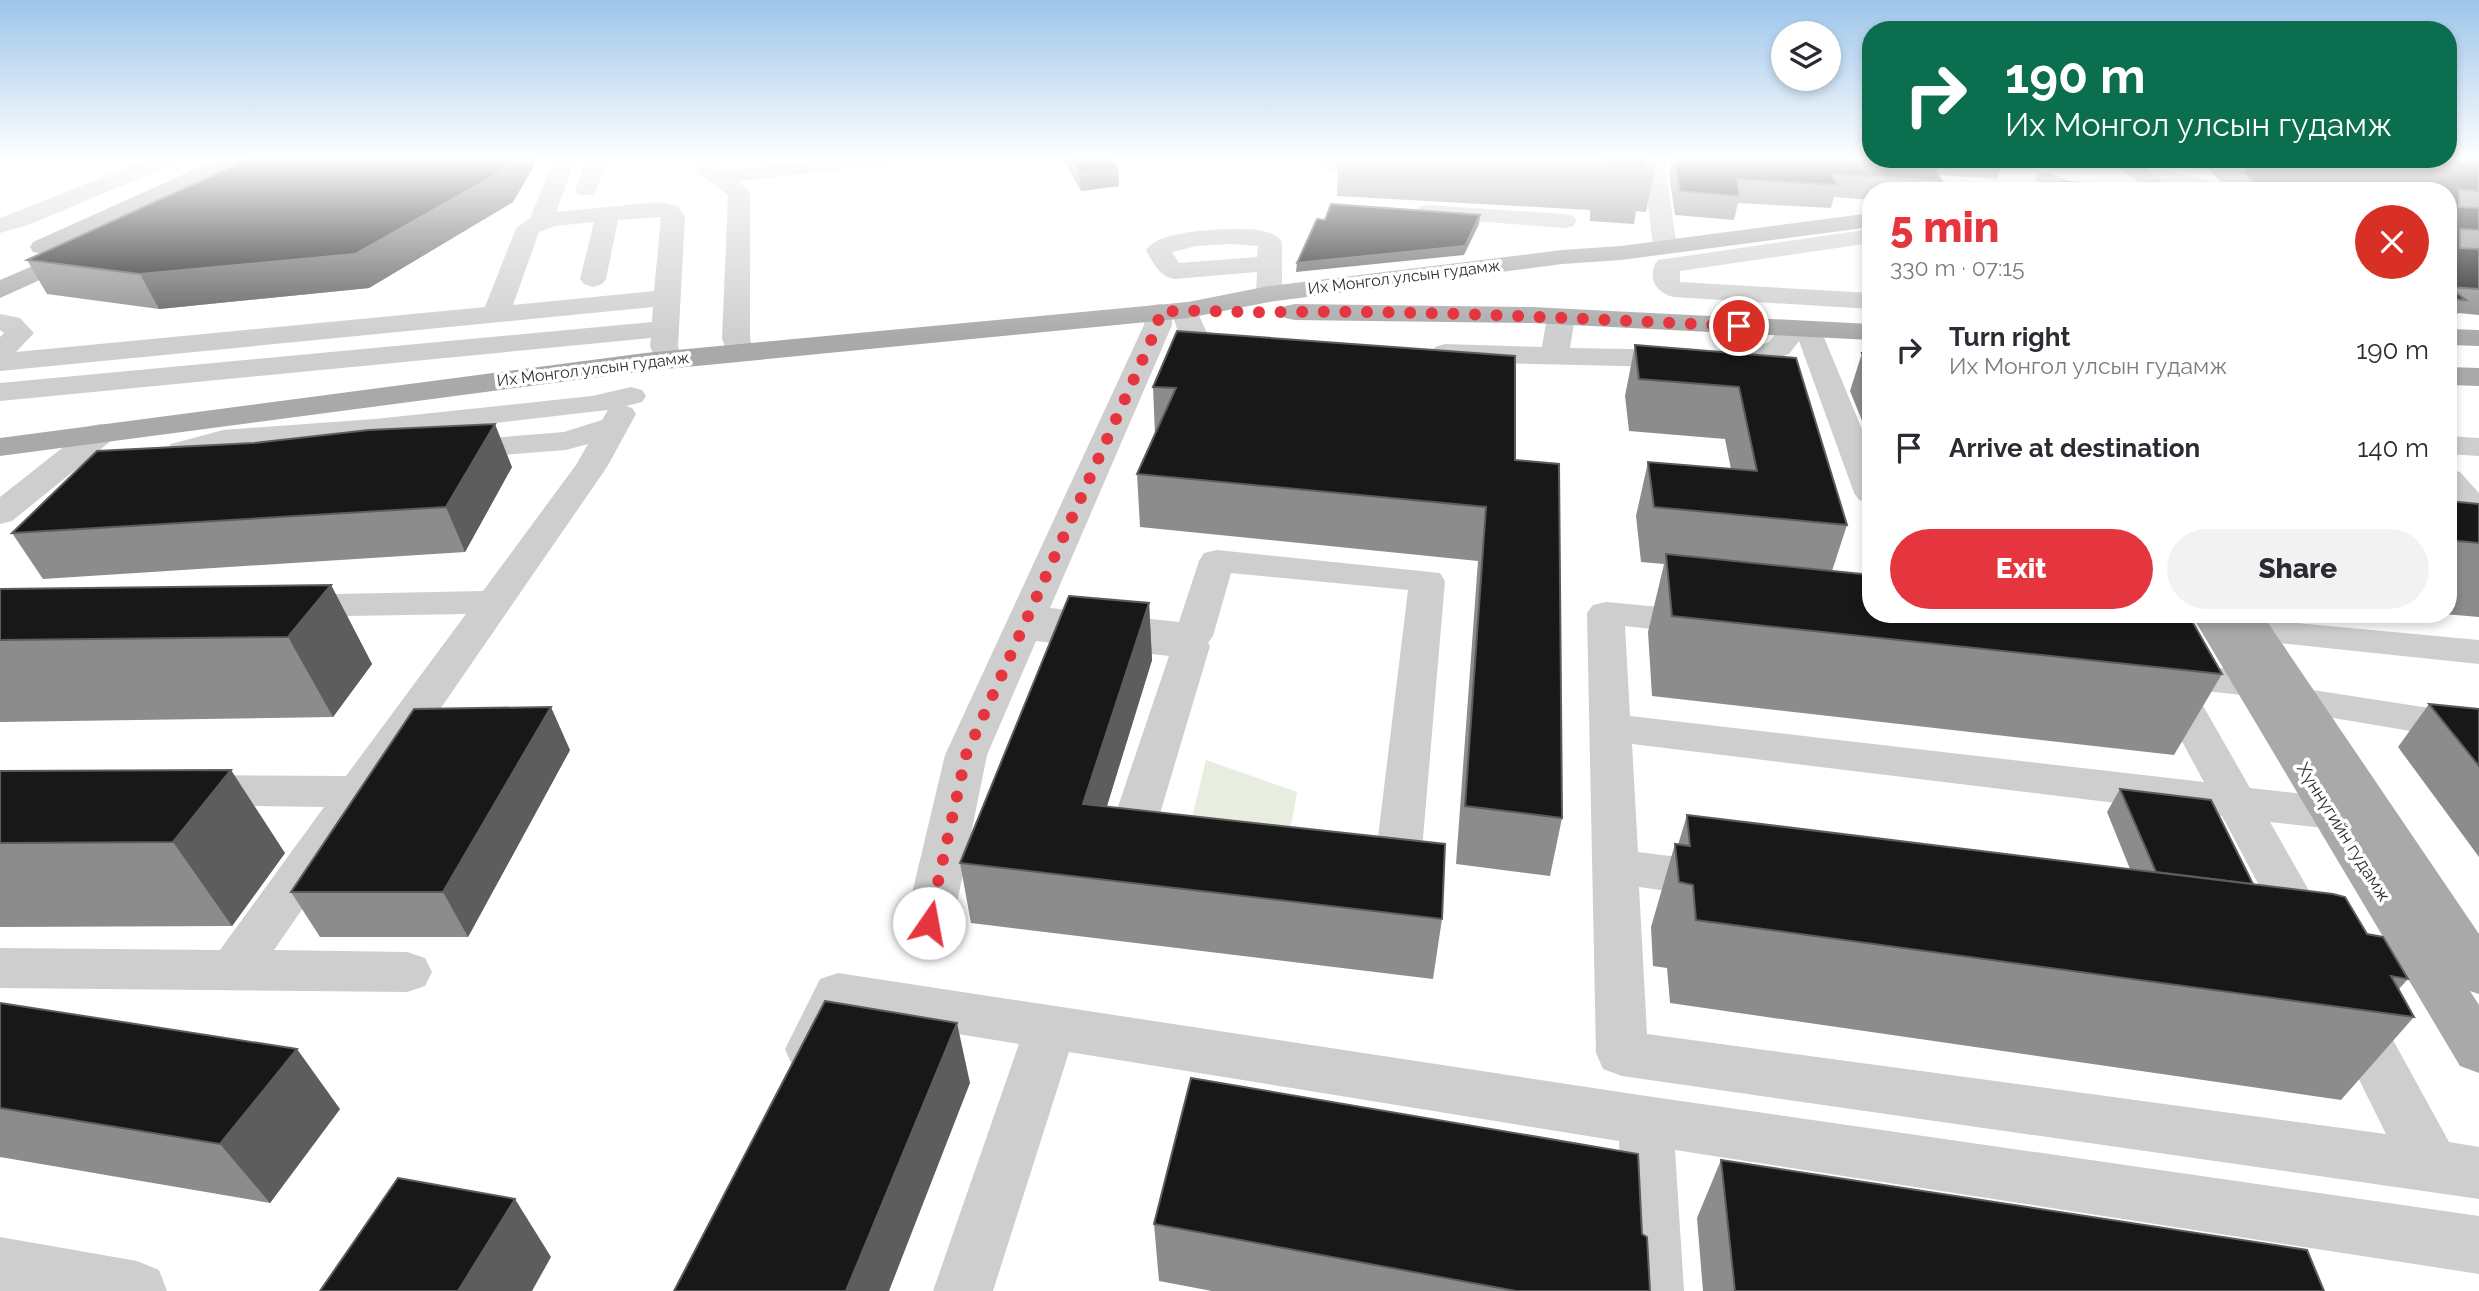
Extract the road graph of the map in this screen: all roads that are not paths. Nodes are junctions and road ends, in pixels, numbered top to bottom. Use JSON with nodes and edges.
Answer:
{"nodes":[{"id":1,"x":24,"y":218,"type":"edge"},
{"id":2,"x":105,"y":218,"type":"edge"},
{"id":3,"x":152,"y":218,"type":"edge"},
{"id":4,"x":541,"y":218,"type":"edge"},
{"id":5,"x":572,"y":218,"type":"edge"},
{"id":6,"x":607,"y":218,"type":"edge"},
{"id":7,"x":673,"y":218,"type":"edge"},
{"id":8,"x":738,"y":218,"type":"edge"},
{"id":9,"x":1514,"y":218,"type":"edge"},
{"id":10,"x":1565,"y":218,"type":"edge"},
{"id":11,"x":1661,"y":218,"type":"edge"},
{"id":12,"x":540,"y":222,"type":"junction"},
{"id":13,"x":1565,"y":222,"type":"junction"},
{"id":14,"x":1862,"y":222,"type":"edge"},
{"id":15,"x":0,"y":226,"type":"edge"},
{"id":16,"x":1862,"y":237,"type":"edge"},
{"id":17,"x":1829,"y":241,"type":"junction"},
{"id":18,"x":1665,"y":247,"type":"junction"},
{"id":19,"x":1771,"y":249,"type":"junction"},
{"id":20,"x":1702,"y":251,"type":"junction"},
{"id":21,"x":1621,"y":253,"type":"junction"},
{"id":22,"x":1562,"y":257,"type":"junction"},
{"id":23,"x":1269,"y":264,"type":"dead end"},
{"id":24,"x":0,"y":266,"type":"edge"},
{"id":25,"x":593,"y":279,"type":"dead end"},
{"id":26,"x":1858,"y":289,"type":"edge"},
{"id":27,"x":0,"y":290,"type":"edge"},
{"id":28,"x":1723,"y":292,"type":"junction"},
{"id":29,"x":1269,"y":294,"type":"junction"},
{"id":30,"x":1790,"y":296,"type":"junction"},
{"id":31,"x":667,"y":298,"type":"junction"},
{"id":32,"x":1177,"y":311,"type":"junction"},
{"id":33,"x":495,"y":316,"type":"junction"},
{"id":34,"x":1622,"y":321,"type":"junction"},
{"id":35,"x":0,"y":322,"type":"edge"},
{"id":36,"x":663,"y":328,"type":"junction"},
{"id":37,"x":1787,"y":328,"type":"junction"},
{"id":38,"x":1862,"y":332,"type":"edge"},
{"id":39,"x":2457,"y":337,"type":"edge"},
{"id":40,"x":1557,"y":338,"type":"junction"},
{"id":41,"x":2479,"y":338,"type":"edge"},
{"id":42,"x":1267,"y":348,"type":"edge"},
{"id":43,"x":0,"y":351,"type":"edge"},
{"id":44,"x":740,"y":352,"type":"junction"},
{"id":45,"x":1417,"y":352,"type":"edge"},
{"id":46,"x":656,"y":360,"type":"junction"},
{"id":47,"x":0,"y":362,"type":"edge"},
{"id":48,"x":2457,"y":362,"type":"edge"},
{"id":49,"x":2479,"y":362,"type":"edge"},
{"id":50,"x":2457,"y":376,"type":"edge"},
{"id":51,"x":2479,"y":377,"type":"edge"},
{"id":52,"x":0,"y":392,"type":"edge"},
{"id":53,"x":631,"y":396,"type":"junction"},
{"id":54,"x":613,"y":427,"type":"junction"},
{"id":55,"x":101,"y":433,"type":"junction"},
{"id":56,"x":2457,"y":446,"type":"edge"},
{"id":57,"x":0,"y":447,"type":"edge"},
{"id":58,"x":2479,"y":447,"type":"edge"},
{"id":59,"x":262,"y":465,"type":"edge"},
{"id":60,"x":221,"y":469,"type":"edge"},
{"id":61,"x":1862,"y":475,"type":"edge"},
{"id":62,"x":2457,"y":498,"type":"edge"},
{"id":63,"x":0,"y":514,"type":"edge"},
{"id":64,"x":2472,"y":529,"type":"edge"},
{"id":65,"x":494,"y":602,"type":"junction"},
{"id":66,"x":259,"y":607,"type":"edge"},
{"id":67,"x":1025,"y":623,"type":"junction"},
{"id":68,"x":2216,"y":623,"type":"edge"},
{"id":69,"x":2249,"y":623,"type":"edge"},
{"id":70,"x":2256,"y":623,"type":"edge"},
{"id":71,"x":1742,"y":627,"type":"edge"},
{"id":72,"x":2479,"y":652,"type":"edge"},
{"id":73,"x":2253,"y":683,"type":"junction"},
{"id":74,"x":2301,"y":701,"type":"junction"},
{"id":75,"x":1611,"y":728,"type":"junction"},
{"id":76,"x":2479,"y":734,"type":"edge"},
{"id":77,"x":152,"y":789,"type":"edge"},
{"id":78,"x":358,"y":792,"type":"junction"},
{"id":79,"x":2237,"y":802,"type":"junction"},
{"id":80,"x":2332,"y":813,"type":"junction"},
{"id":81,"x":1184,"y":846,"type":"edge"},
{"id":82,"x":1343,"y":866,"type":"edge"},
{"id":83,"x":1614,"y":866,"type":"junction"},
{"id":84,"x":1765,"y":886,"type":"edge"},
{"id":85,"x":929,"y":923,"type":"dead end"},
{"id":86,"x":2270,"y":954,"type":"edge"},
{"id":87,"x":2345,"y":965,"type":"junction"},
{"id":88,"x":0,"y":968,"type":"edge"},
{"id":89,"x":233,"y":970,"type":"junction"},
{"id":90,"x":407,"y":972,"type":"dead end"},
{"id":91,"x":2457,"y":976,"type":"edge"},
{"id":92,"x":1051,"y":1026,"type":"junction"},
{"id":93,"x":2479,"y":1050,"type":"edge"},
{"id":94,"x":790,"y":1093,"type":"edge"},
{"id":95,"x":1646,"y":1121,"type":"junction"},
{"id":96,"x":2432,"y":1167,"type":"junction"},
{"id":97,"x":2479,"y":1172,"type":"edge"},
{"id":98,"x":2479,"y":1245,"type":"edge"},
{"id":99,"x":0,"y":1266,"type":"edge"},
{"id":100,"x":137,"y":1291,"type":"edge"},
{"id":101,"x":963,"y":1291,"type":"edge"},
{"id":102,"x":1654,"y":1291,"type":"edge"}],
"edges":[{"from":1,"to":15,"type":"street"},
{"from":2,"to":24,"type":"main road"},
{"from":3,"to":27,"type":"main road"},
{"from":4,"to":12,"type":"street"},
{"from":5,"to":12,"type":"street"},
{"from":6,"to":25,"type":"street"},
{"from":7,"to":31,"type":"street"},
{"from":8,"to":44,"type":"street"},
{"from":9,"to":13,"type":"street"},
{"from":10,"to":13,"type":"street"},
{"from":11,"to":18,"type":"street"},
{"from":12,"to":33,"type":"street"},
{"from":13,"to":22,"type":"street"},
{"from":14,"to":20,"type":"main road"},
{"from":16,"to":17,"type":"street"},
{"from":17,"to":19,"type":"street"},
{"from":17,"to":26,"type":"street"},
{"from":18,"to":20,"type":"main road"},
{"from":18,"to":21,"type":"main road"},
{"from":19,"to":20,"type":"street"},
{"from":19,"to":30,"type":"street"},
{"from":20,"to":28,"type":"street"},
{"from":20,"to":28,"type":"street"},
{"from":21,"to":22,"type":"main road","name":"Их Монгол улсын гудамж"},
{"from":21,"to":34,"type":"main road"},
{"from":22,"to":29,"type":"main road","name":"Их Монгол улсын гудамж"},
{"from":23,"to":29,"type":"street"},
{"from":26,"to":30,"type":"street"},
{"from":28,"to":30,"type":"street"},
{"from":29,"to":32,"type":"main road","name":"Их Монгол улсын гудамж"},
{"from":30,"to":37,"type":"street"},
{"from":31,"to":33,"type":"street"},
{"from":31,"to":36,"type":"street"},
{"from":32,"to":40,"type":"main road","name":"Их Монгол улсын гудамж"},
{"from":32,"to":42,"type":"street"},
{"from":32,"to":44,"type":"main road","name":"Их Монгол улсын гудамж"},
{"from":32,"to":67,"type":"street"},
{"from":33,"to":47,"type":"street"},
{"from":34,"to":37,"type":"main road","name":"Их Монгол улсын гудамж"},
{"from":34,"to":40,"type":"main road","name":"Их Монгол улсын гудамж"},
{"from":35,"to":43,"type":"street"},
{"from":36,"to":46,"type":"street"},
{"from":36,"to":52,"type":"street"},
{"from":37,"to":38,"type":"main road","name":"Их Монгол улсын гудамж"},
{"from":37,"to":40,"type":"street"},
{"from":37,"to":61,"type":"street"},
{"from":39,"to":41,"type":"main road"},
{"from":40,"to":45,"type":"street"},
{"from":44,"to":46,"type":"main road","name":"Их Монгол улсын гудамж"},
{"from":46,"to":53,"type":"street"},
{"from":46,"to":55,"type":"main road","name":"Их Монгол улсын гудамж"},
{"from":48,"to":49,"type":"main road"},
{"from":50,"to":51,"type":"main road"},
{"from":53,"to":54,"type":"street"},
{"from":53,"to":60,"type":"street"},
{"from":54,"to":59,"type":"street"},
{"from":54,"to":65,"type":"street"},
{"from":55,"to":57,"type":"main road","name":"Их Монгол улсын гудамж"},
{"from":55,"to":63,"type":"street"},
{"from":56,"to":58,"type":"street"},
{"from":62,"to":64,"type":"street"},
{"from":65,"to":66,"type":"street"},
{"from":65,"to":78,"type":"street"},
{"from":67,"to":81,"type":"street"},
{"from":67,"to":82,"type":"street"},
{"from":67,"to":85,"type":"street"},
{"from":68,"to":73,"type":"main road","name":"Хүннүгийн гудамж"},
{"from":69,"to":74,"type":"main road","name":"Хүннүгийн гудамж"},
{"from":70,"to":72,"type":"street"},
{"from":71,"to":75,"type":"street"},
{"from":73,"to":79,"type":"street"},
{"from":73,"to":80,"type":"main road","name":"Хүннүгийн гудамж"},
{"from":74,"to":76,"type":"street"},
{"from":74,"to":91,"type":"main road","name":"Хүннүгийн гудамж"},
{"from":75,"to":79,"type":"street"},
{"from":75,"to":83,"type":"street"},
{"from":77,"to":78,"type":"street"},
{"from":78,"to":89,"type":"street"},
{"from":79,"to":80,"type":"street"},
{"from":79,"to":87,"type":"street"},
{"from":80,"to":91,"type":"main road","name":"Хүннүгийн гудамж"},
{"from":83,"to":84,"type":"street"},
{"from":83,"to":96,"type":"street"},
{"from":86,"to":87,"type":"street"},
{"from":87,"to":91,"type":"street"},
{"from":87,"to":96,"type":"street"},
{"from":88,"to":89,"type":"street"},
{"from":89,"to":90,"type":"street"},
{"from":91,"to":93,"type":"main road","name":"Хүннүгийн гудамж"},
{"from":92,"to":94,"type":"street"},
{"from":92,"to":95,"type":"street"},
{"from":92,"to":101,"type":"street"},
{"from":95,"to":98,"type":"street"},
{"from":95,"to":102,"type":"street"},
{"from":96,"to":97,"type":"street"},
{"from":99,"to":100,"type":"street"}]}
